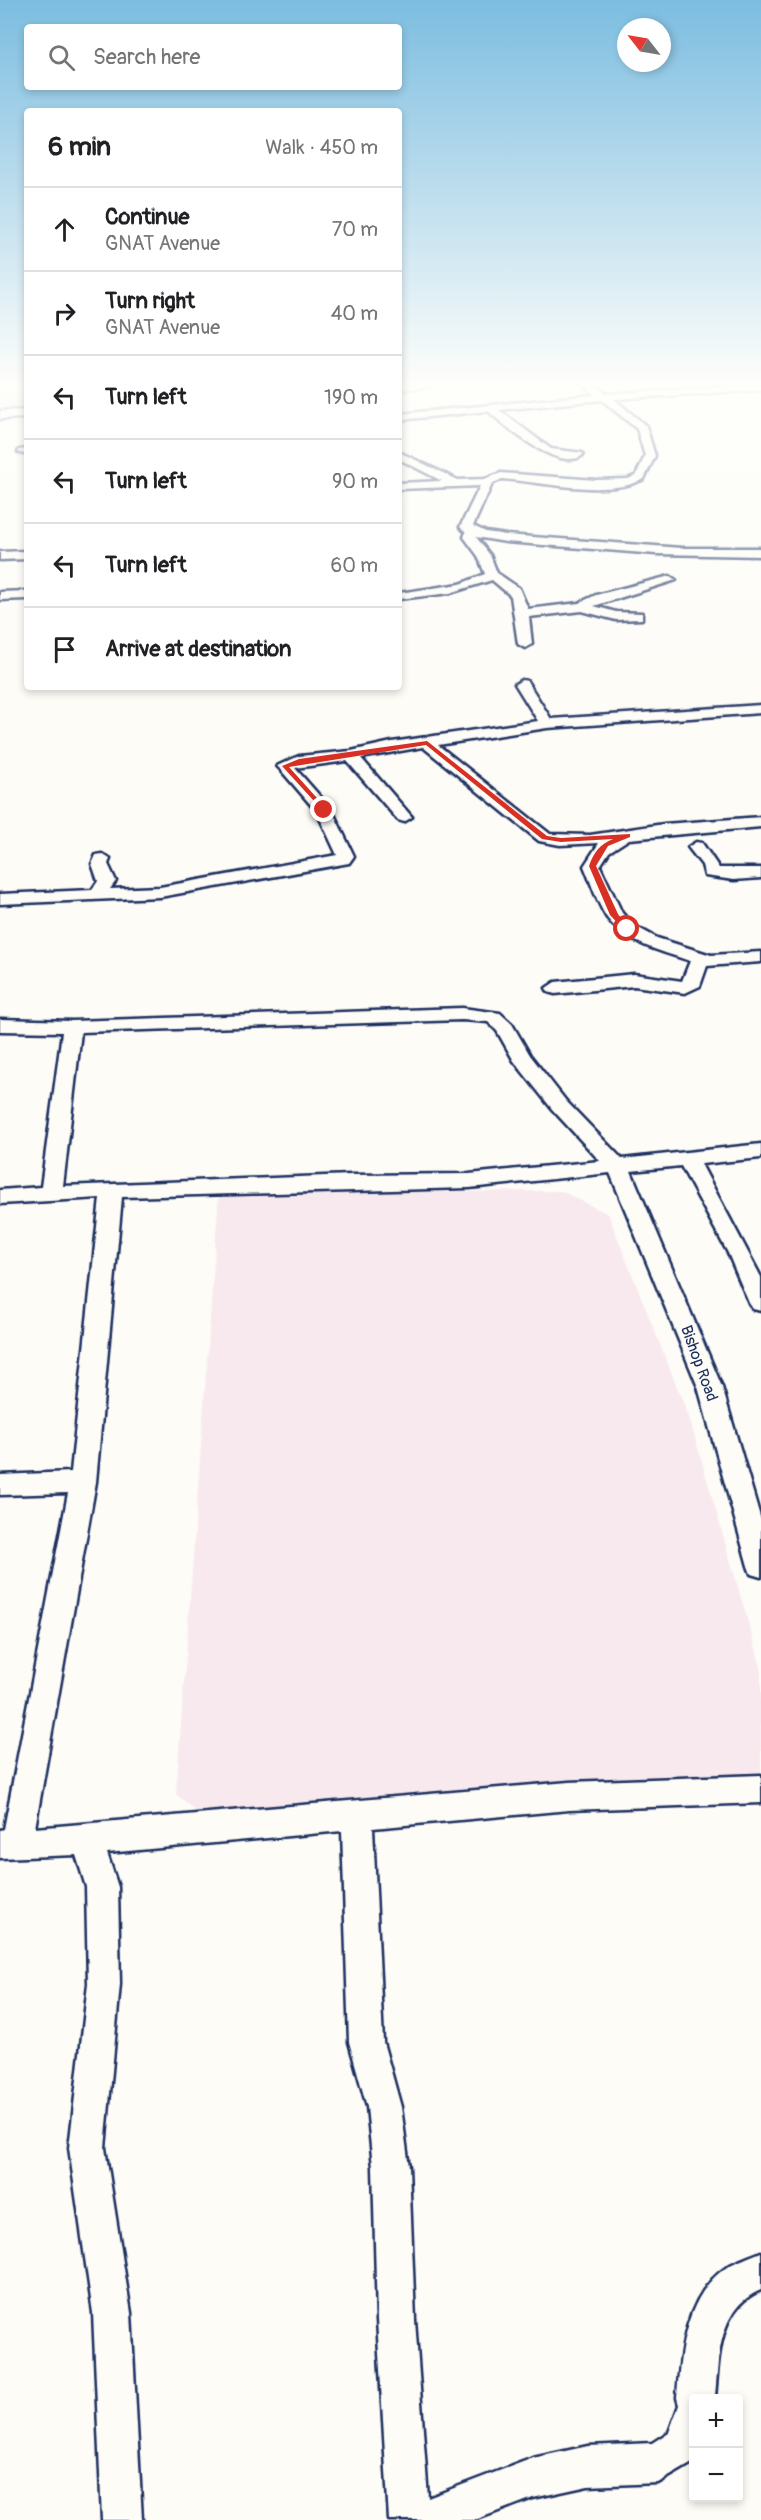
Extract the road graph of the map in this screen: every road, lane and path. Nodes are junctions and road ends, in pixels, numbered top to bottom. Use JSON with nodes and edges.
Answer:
{"nodes":[{"id":1,"x":479,"y":501,"type":"edge"},
{"id":2,"x":472,"y":532,"type":"junction"},
{"id":3,"x":761,"y":552,"type":"edge"},
{"id":4,"x":24,"y":555,"type":"edge"},
{"id":5,"x":0,"y":556,"type":"edge"},
{"id":6,"x":492,"y":575,"type":"junction"},
{"id":7,"x":670,"y":580,"type":"dead end"},
{"id":8,"x":24,"y":595,"type":"edge"},
{"id":9,"x":0,"y":596,"type":"edge"},
{"id":10,"x":404,"y":596,"type":"dead end"},
{"id":11,"x":582,"y":608,"type":"junction"},
{"id":12,"x":522,"y":614,"type":"junction"},
{"id":13,"x":637,"y":616,"type":"dead end"},
{"id":14,"x":525,"y":644,"type":"dead end"},
{"id":15,"x":522,"y":684,"type":"dead end"},
{"id":16,"x":761,"y":709,"type":"edge"},
{"id":17,"x":547,"y":724,"type":"junction"},
{"id":18,"x":427,"y":743,"type":"junction"},
{"id":19,"x":351,"y":756,"type":"junction"},
{"id":20,"x":404,"y":817,"type":"dead end"},
{"id":21,"x":761,"y":822,"type":"edge"},
{"id":22,"x":627,"y":836,"type":"junction"},
{"id":23,"x":696,"y":847,"type":"dead end"},
{"id":24,"x":102,"y":859,"type":"dead end"},
{"id":25,"x":761,"y":873,"type":"edge"},
{"id":26,"x":98,"y":894,"type":"junction"},
{"id":27,"x":0,"y":899,"type":"edge"},
{"id":28,"x":761,"y":957,"type":"edge"},
{"id":29,"x":700,"y":958,"type":"junction"},
{"id":30,"x":555,"y":988,"type":"dead end"},
{"id":31,"x":0,"y":1025,"type":"edge"},
{"id":32,"x":72,"y":1027,"type":"junction"},
{"id":33,"x":761,"y":1151,"type":"edge"},
{"id":34,"x":688,"y":1159,"type":"junction"},
{"id":35,"x":618,"y":1167,"type":"junction"},
{"id":36,"x":112,"y":1190,"type":"junction"},
{"id":37,"x":51,"y":1195,"type":"junction"},
{"id":38,"x":0,"y":1197,"type":"edge"},
{"id":39,"x":761,"y":1303,"type":"edge"},
{"id":40,"x":82,"y":1482,"type":"junction"},
{"id":41,"x":0,"y":1485,"type":"edge"},
{"id":42,"x":761,"y":1566,"type":"edge"},
{"id":43,"x":761,"y":1789,"type":"edge"},
{"id":44,"x":357,"y":1814,"type":"junction"},
{"id":45,"x":87,"y":1840,"type":"junction"},
{"id":46,"x":8,"y":1844,"type":"edge"},
{"id":47,"x":761,"y":2271,"type":"edge"},
{"id":48,"x":696,"y":2394,"type":"edge"},
{"id":49,"x":689,"y":2429,"type":"edge"},
{"id":50,"x":122,"y":2520,"type":"edge"},
{"id":51,"x":410,"y":2520,"type":"edge"},
{"id":52,"x":422,"y":2520,"type":"edge"}],
"edges":[{"from":1,"to":2,"type":"street"},
{"from":2,"to":3,"type":"street"},
{"from":2,"to":6,"type":"street"},
{"from":4,"to":5,"type":"street"},
{"from":6,"to":10,"type":"street"},
{"from":6,"to":12,"type":"street"},
{"from":7,"to":11,"type":"street"},
{"from":8,"to":9,"type":"street"},
{"from":11,"to":12,"type":"street"},
{"from":11,"to":13,"type":"street"},
{"from":12,"to":14,"type":"street"},
{"from":15,"to":17,"type":"street"},
{"from":16,"to":17,"type":"street"},
{"from":17,"to":18,"type":"street"},
{"from":18,"to":19,"type":"street"},
{"from":18,"to":22,"type":"street"},
{"from":19,"to":20,"type":"street"},
{"from":19,"to":26,"type":"street"},
{"from":21,"to":22,"type":"street"},
{"from":22,"to":29,"type":"street"},
{"from":23,"to":25,"type":"street"},
{"from":24,"to":26,"type":"street"},
{"from":26,"to":27,"type":"street"},
{"from":28,"to":29,"type":"street"},
{"from":29,"to":30,"type":"street"},
{"from":31,"to":32,"type":"street"},
{"from":32,"to":35,"type":"street","name":"Bishop Road"},
{"from":32,"to":37,"type":"street"},
{"from":33,"to":34,"type":"street"},
{"from":34,"to":35,"type":"street"},
{"from":34,"to":39,"type":"street"},
{"from":35,"to":36,"type":"street"},
{"from":35,"to":42,"type":"street","name":"Bishop Road"},
{"from":36,"to":37,"type":"street"},
{"from":36,"to":40,"type":"street"},
{"from":37,"to":38,"type":"street"},
{"from":40,"to":41,"type":"street"},
{"from":40,"to":46,"type":"street"},
{"from":43,"to":44,"type":"street"},
{"from":44,"to":45,"type":"street"},
{"from":44,"to":51,"type":"street"},
{"from":45,"to":46,"type":"street"},
{"from":45,"to":50,"type":"street"},
{"from":47,"to":48,"type":"street"},
{"from":49,"to":52,"type":"street"}]}
